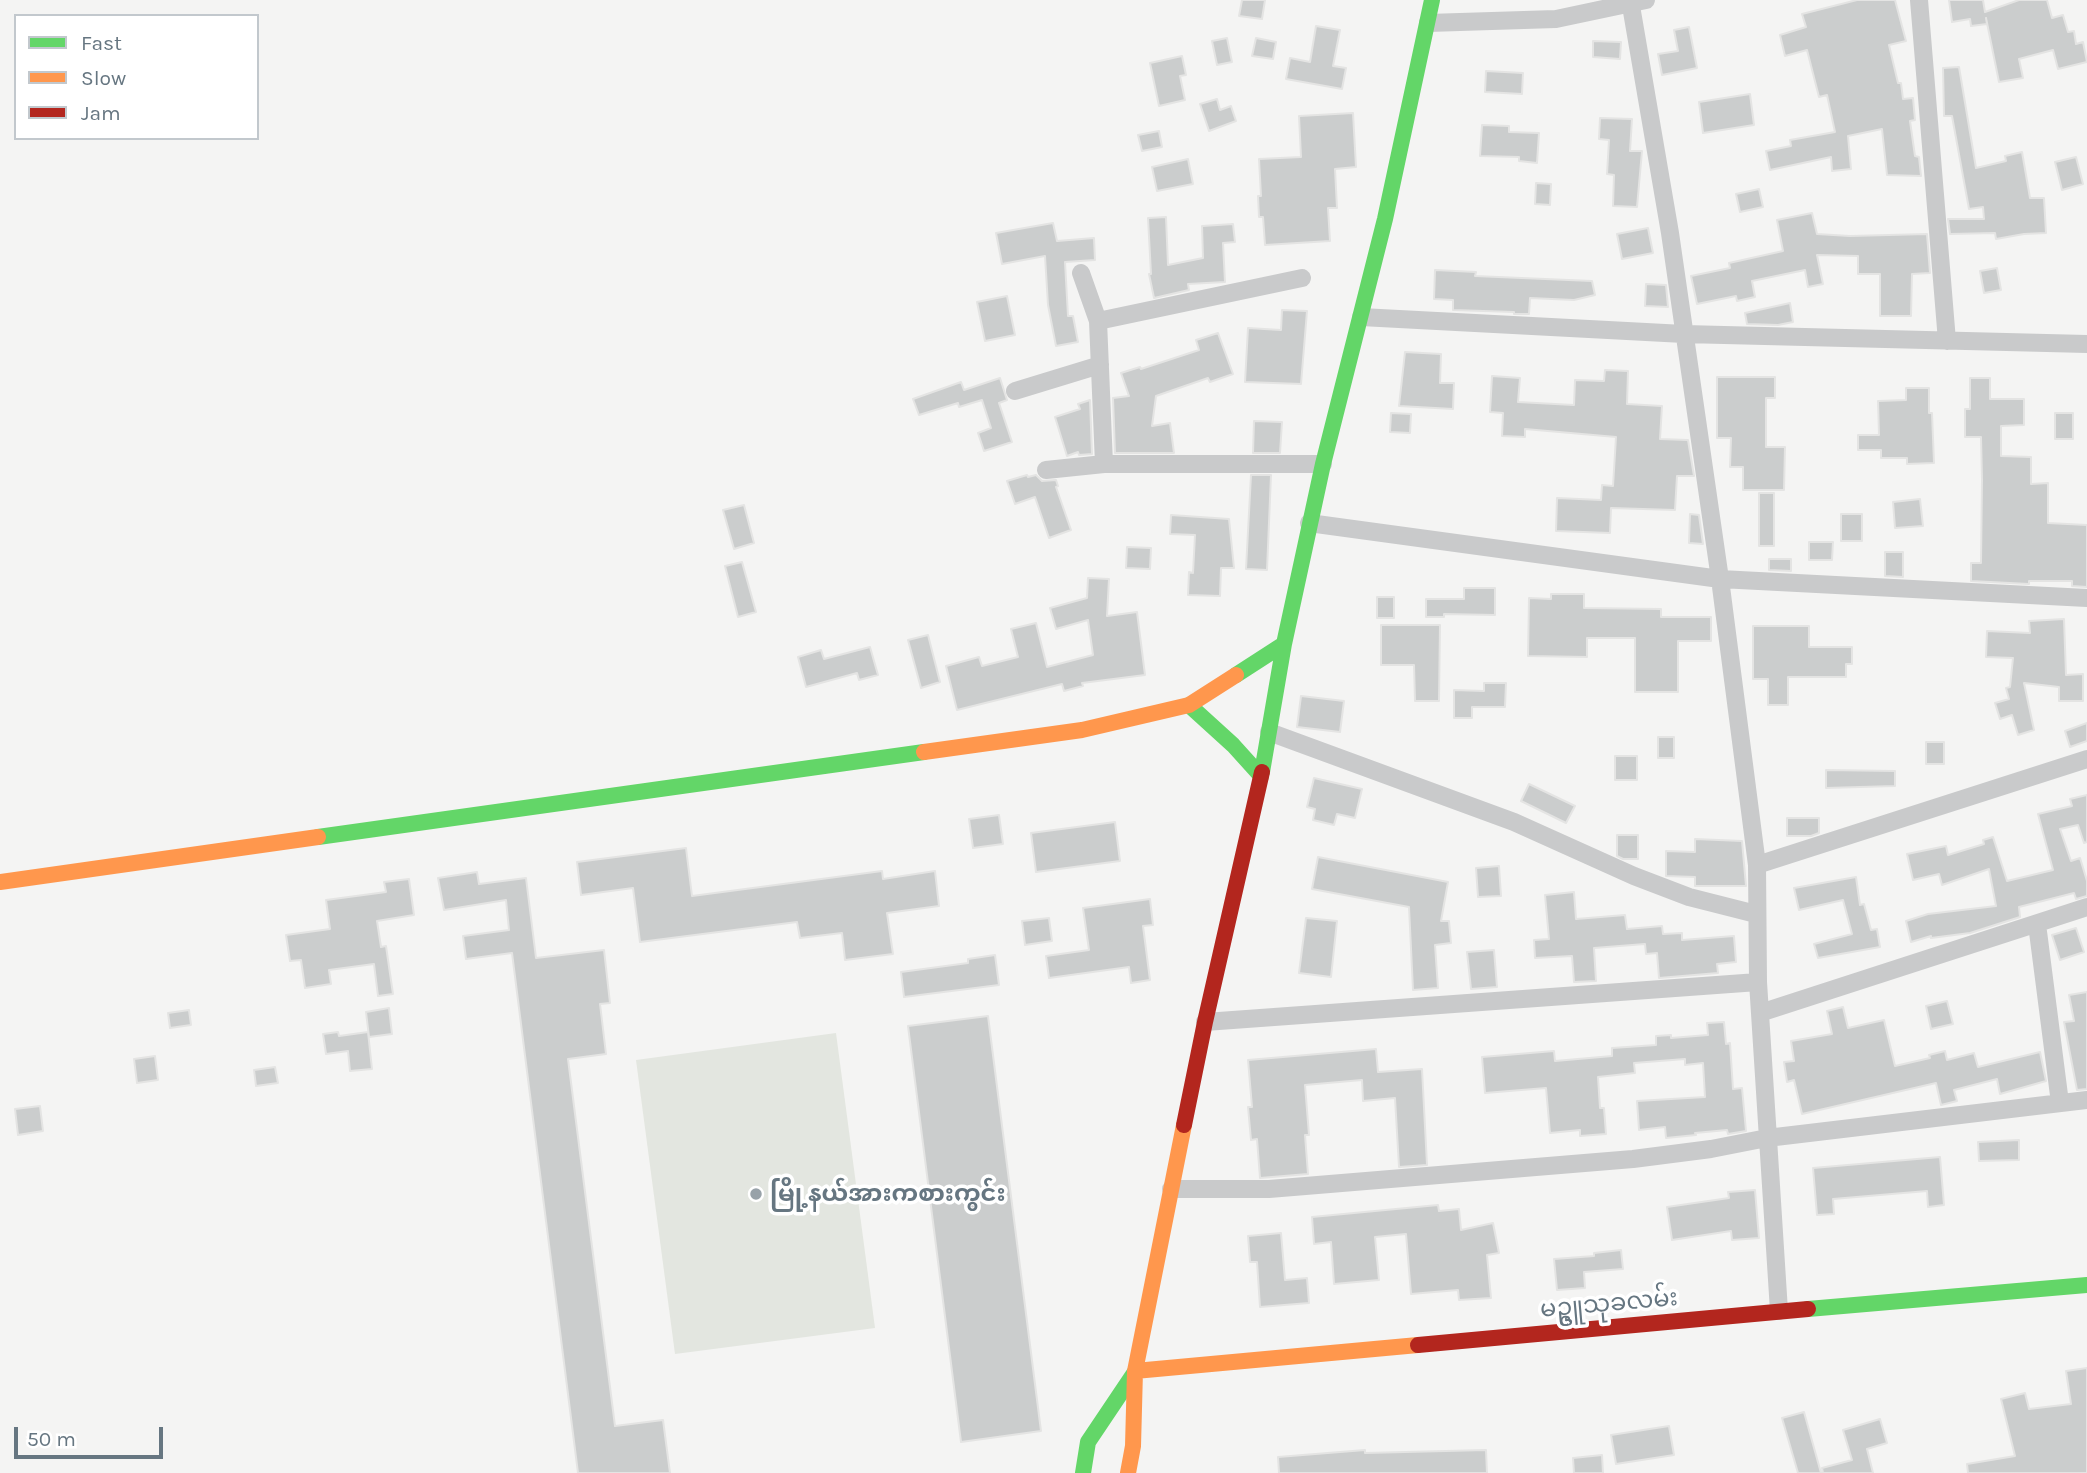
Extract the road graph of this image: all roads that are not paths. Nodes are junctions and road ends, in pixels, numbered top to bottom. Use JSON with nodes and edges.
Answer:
{"nodes":[{"id":1,"x":1432,"y":0,"type":"edge"},
{"id":2,"x":1919,"y":0,"type":"edge"},
{"id":3,"x":1635,"y":1,"type":"edge"},
{"id":4,"x":1427,"y":23,"type":"junction"},
{"id":5,"x":1081,"y":273,"type":"dead end"},
{"id":6,"x":1302,"y":278,"type":"dead end"},
{"id":7,"x":1361,"y":317,"type":"junction"},
{"id":8,"x":1098,"y":321,"type":"junction"},
{"id":9,"x":1684,"y":334,"type":"junction"},
{"id":10,"x":1947,"y":341,"type":"junction"},
{"id":11,"x":2087,"y":344,"type":"edge"},
{"id":12,"x":1100,"y":365,"type":"junction"},
{"id":13,"x":1015,"y":391,"type":"dead end"},
{"id":14,"x":1104,"y":464,"type":"junction"},
{"id":15,"x":1323,"y":464,"type":"junction"},
{"id":16,"x":1046,"y":470,"type":"dead end"},
{"id":17,"x":1309,"y":523,"type":"junction"},
{"id":18,"x":1720,"y":579,"type":"junction"},
{"id":19,"x":2087,"y":598,"type":"edge"},
{"id":20,"x":1284,"y":644,"type":"junction"},
{"id":21,"x":1189,"y":705,"type":"junction"},
{"id":22,"x":1269,"y":732,"type":"junction"},
{"id":23,"x":2087,"y":759,"type":"edge"},
{"id":24,"x":1261,"y":776,"type":"junction"},
{"id":25,"x":1757,"y":865,"type":"junction"},
{"id":26,"x":0,"y":882,"type":"edge"},
{"id":27,"x":2087,"y":907,"type":"edge"},
{"id":28,"x":1756,"y":914,"type":"junction"},
{"id":29,"x":2037,"y":924,"type":"junction"},
{"id":30,"x":1758,"y":982,"type":"junction"},
{"id":31,"x":1760,"y":1013,"type":"junction"},
{"id":32,"x":1205,"y":1022,"type":"junction"},
{"id":33,"x":2087,"y":1100,"type":"edge"},
{"id":34,"x":2060,"y":1103,"type":"junction"},
{"id":35,"x":1767,"y":1138,"type":"junction"},
{"id":36,"x":1171,"y":1189,"type":"junction"},
{"id":37,"x":2087,"y":1285,"type":"edge"},
{"id":38,"x":1779,"y":1311,"type":"junction"},
{"id":39,"x":1135,"y":1371,"type":"junction"},
{"id":40,"x":1083,"y":1473,"type":"edge"},
{"id":41,"x":1129,"y":1473,"type":"edge"}],
"edges":[{"from":1,"to":4,"type":"main road"},
{"from":2,"to":10,"type":"street"},
{"from":3,"to":4,"type":"street"},
{"from":3,"to":9,"type":"street"},
{"from":4,"to":7,"type":"main road"},
{"from":5,"to":8,"type":"street"},
{"from":6,"to":8,"type":"street"},
{"from":7,"to":9,"type":"street"},
{"from":7,"to":15,"type":"main road"},
{"from":8,"to":12,"type":"street"},
{"from":9,"to":10,"type":"street"},
{"from":9,"to":18,"type":"street"},
{"from":10,"to":11,"type":"street"},
{"from":12,"to":13,"type":"street"},
{"from":12,"to":14,"type":"street"},
{"from":14,"to":15,"type":"street"},
{"from":14,"to":16,"type":"street"},
{"from":15,"to":17,"type":"main road"},
{"from":17,"to":18,"type":"street"},
{"from":17,"to":20,"type":"main road"},
{"from":18,"to":19,"type":"street"},
{"from":18,"to":25,"type":"street"},
{"from":20,"to":21,"type":"main road"},
{"from":20,"to":22,"type":"main road"},
{"from":21,"to":24,"type":"main road"},
{"from":21,"to":26,"type":"main road"},
{"from":22,"to":24,"type":"main road"},
{"from":22,"to":28,"type":"street"},
{"from":23,"to":25,"type":"street"},
{"from":24,"to":32,"type":"main road"},
{"from":25,"to":28,"type":"street"},
{"from":27,"to":29,"type":"street"},
{"from":28,"to":30,"type":"street"},
{"from":29,"to":31,"type":"street"},
{"from":29,"to":34,"type":"street"},
{"from":30,"to":31,"type":"street"},
{"from":30,"to":32,"type":"street"},
{"from":31,"to":35,"type":"street"},
{"from":32,"to":36,"type":"main road"},
{"from":33,"to":34,"type":"street"},
{"from":34,"to":35,"type":"street"},
{"from":35,"to":36,"type":"street"},
{"from":35,"to":38,"type":"street"},
{"from":36,"to":39,"type":"main road"},
{"from":37,"to":38,"type":"main road","name":"မဥ္ဇူသုခလမ်း"},
{"from":38,"to":39,"type":"main road","name":"မဥ္ဇူသုခလမ်း"},
{"from":39,"to":40,"type":"main road"},
{"from":39,"to":41,"type":"main road"}]}
